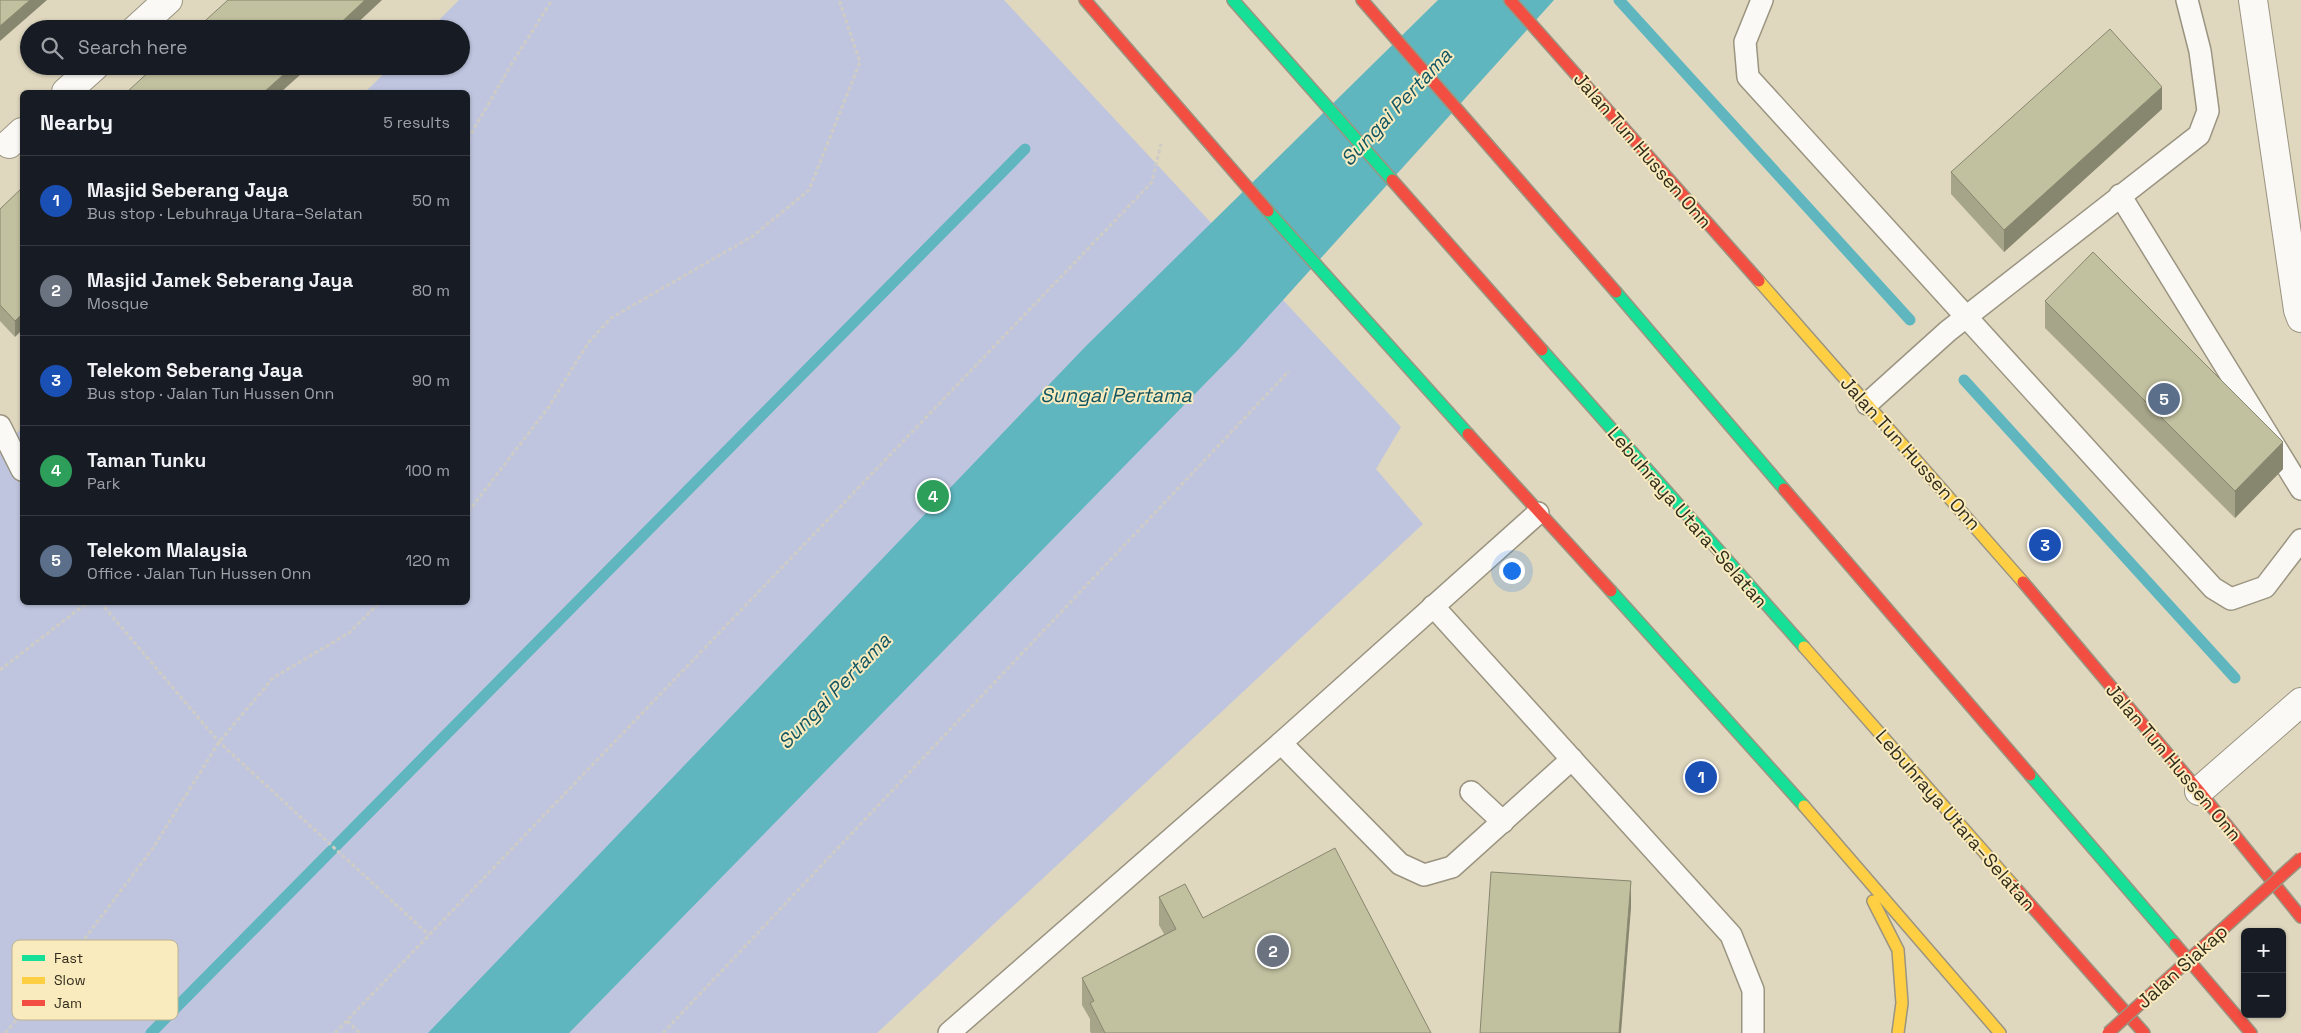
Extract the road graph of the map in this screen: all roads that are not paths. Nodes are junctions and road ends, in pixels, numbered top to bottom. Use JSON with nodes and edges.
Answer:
{"nodes":[{"id":1,"x":168,"y":0,"type":"edge"},
{"id":2,"x":1084,"y":0,"type":"edge"},
{"id":3,"x":1233,"y":0,"type":"edge"},
{"id":4,"x":1362,"y":0,"type":"edge"},
{"id":5,"x":1510,"y":0,"type":"edge"},
{"id":6,"x":1762,"y":0,"type":"edge"},
{"id":7,"x":2187,"y":0,"type":"edge"},
{"id":8,"x":2253,"y":0,"type":"edge"},
{"id":9,"x":146,"y":20,"type":"edge"},
{"id":10,"x":85,"y":75,"type":"edge"},
{"id":11,"x":68,"y":90,"type":"edge"},
{"id":12,"x":2120,"y":195,"type":"junction"},
{"id":13,"x":2300,"y":311,"type":"edge"},
{"id":14,"x":1967,"y":318,"type":"junction"},
{"id":15,"x":1867,"y":404,"type":"junction"},
{"id":16,"x":0,"y":426,"type":"edge"},
{"id":17,"x":20,"y":466,"type":"edge"},
{"id":18,"x":2301,"y":489,"type":"edge"},
{"id":19,"x":1538,"y":513,"type":"junction"},
{"id":20,"x":2301,"y":540,"type":"edge"},
{"id":21,"x":1433,"y":606,"type":"junction"},
{"id":22,"x":2301,"y":702,"type":"edge"},
{"id":23,"x":1281,"y":743,"type":"junction"},
{"id":24,"x":1572,"y":759,"type":"junction"},
{"id":25,"x":2199,"y":791,"type":"junction"},
{"id":26,"x":1471,"y":792,"type":"dead end"},
{"id":27,"x":1503,"y":822,"type":"junction"},
{"id":28,"x":2301,"y":858,"type":"edge"},
{"id":29,"x":1852,"y":860,"type":"junction"},
{"id":30,"x":2301,"y":917,"type":"edge"},
{"id":31,"x":949,"y":1033,"type":"edge"},
{"id":32,"x":1753,"y":1033,"type":"edge"},
{"id":33,"x":1898,"y":1033,"type":"edge"},
{"id":34,"x":2000,"y":1033,"type":"edge"},
{"id":35,"x":2108,"y":1033,"type":"edge"},
{"id":36,"x":2144,"y":1033,"type":"edge"},
{"id":37,"x":2252,"y":1033,"type":"edge"}],
"edges":[{"from":1,"to":9,"type":"street"},
{"from":2,"to":19,"type":"main road"},
{"from":3,"to":36,"type":"main road","name":"Lebuhraya Utara–Selatan"},
{"from":4,"to":37,"type":"main road"},
{"from":5,"to":15,"type":"main road","name":"Jalan Tun Hussen Onn"},
{"from":6,"to":14,"type":"lane"},
{"from":7,"to":12,"type":"lane"},
{"from":8,"to":13,"type":"street"},
{"from":10,"to":11,"type":"street"},
{"from":12,"to":14,"type":"lane"},
{"from":12,"to":18,"type":"lane"},
{"from":14,"to":15,"type":"lane"},
{"from":14,"to":20,"type":"lane"},
{"from":15,"to":25,"type":"main road","name":"Jalan Tun Hussen Onn"},
{"from":16,"to":17,"type":"lane"},
{"from":19,"to":21,"type":"lane"},
{"from":19,"to":29,"type":"main road"},
{"from":21,"to":23,"type":"lane"},
{"from":21,"to":24,"type":"lane"},
{"from":22,"to":25,"type":"street"},
{"from":23,"to":27,"type":"lane"},
{"from":23,"to":31,"type":"lane"},
{"from":24,"to":27,"type":"lane"},
{"from":24,"to":32,"type":"lane"},
{"from":25,"to":30,"type":"main road","name":"Jalan Tun Hussen Onn"},
{"from":26,"to":27,"type":"lane"},
{"from":28,"to":35,"type":"main road","name":"Jalan Siakap","bridge":true},
{"from":29,"to":33,"type":"main road"},
{"from":29,"to":34,"type":"main road"}]}
